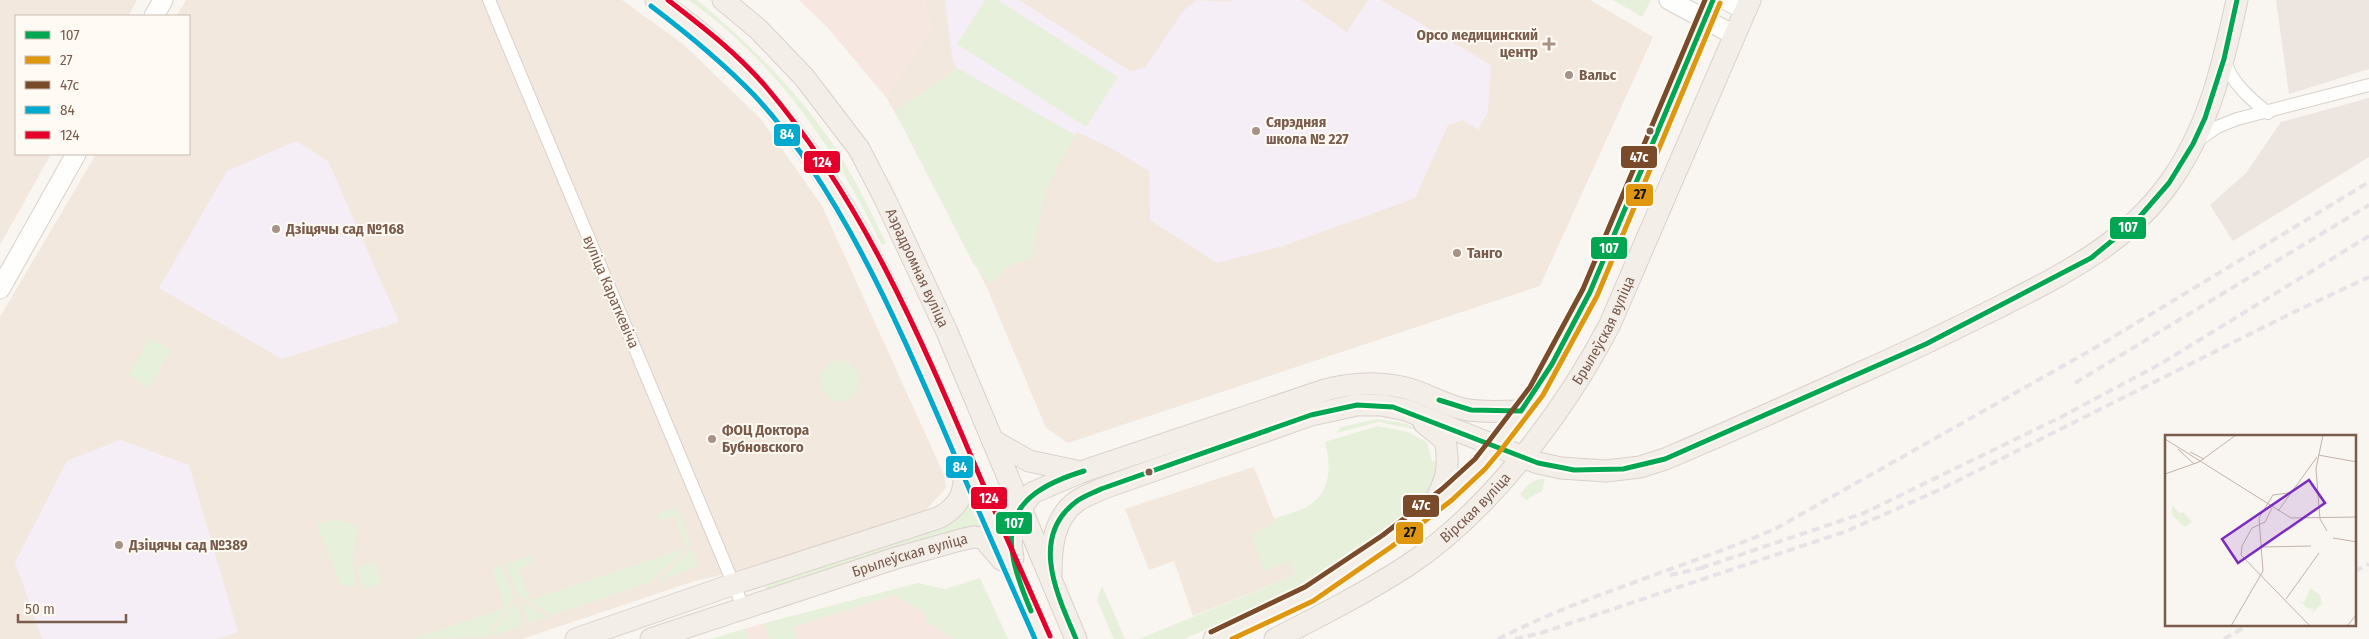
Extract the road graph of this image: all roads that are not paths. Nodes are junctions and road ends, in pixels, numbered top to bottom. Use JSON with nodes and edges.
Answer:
{"nodes":[{"id":1,"x":163,"y":0,"type":"edge"},
{"id":2,"x":489,"y":0,"type":"edge"},
{"id":3,"x":656,"y":0,"type":"edge"},
{"id":4,"x":723,"y":0,"type":"edge"},
{"id":5,"x":1669,"y":0,"type":"edge"},
{"id":6,"x":1713,"y":0,"type":"edge"},
{"id":7,"x":1726,"y":0,"type":"edge"},
{"id":8,"x":2236,"y":0,"type":"edge"},
{"id":9,"x":1748,"y":5,"type":"edge"},
{"id":10,"x":155,"y":15,"type":"edge"},
{"id":11,"x":1696,"y":16,"type":"junction"},
{"id":12,"x":1734,"y":36,"type":"junction"},
{"id":13,"x":2224,"y":59,"type":"junction"},
{"id":14,"x":2369,"y":85,"type":"edge"},
{"id":15,"x":2268,"y":113,"type":"junction"},
{"id":16,"x":2194,"y":144,"type":"junction"},
{"id":17,"x":75,"y":155,"type":"edge"},
{"id":18,"x":0,"y":289,"type":"edge"},
{"id":19,"x":1393,"y":407,"type":"junction"},
{"id":20,"x":1521,"y":411,"type":"junction"},
{"id":21,"x":992,"y":440,"type":"junction"},
{"id":22,"x":1495,"y":446,"type":"junction"},
{"id":23,"x":962,"y":453,"type":"junction"},
{"id":24,"x":1523,"y":456,"type":"junction"},
{"id":25,"x":1081,"y":472,"type":"junction"},
{"id":26,"x":1434,"y":505,"type":"junction"},
{"id":27,"x":1021,"y":506,"type":"junction"},
{"id":28,"x":1051,"y":575,"type":"junction"},
{"id":29,"x":1017,"y":578,"type":"junction"},
{"id":30,"x":734,"y":584,"type":"junction"},
{"id":31,"x":744,"y":609,"type":"junction"},
{"id":32,"x":640,"y":617,"type":"junction"},
{"id":33,"x":576,"y":639,"type":"edge"},
{"id":34,"x":617,"y":639,"type":"edge"},
{"id":35,"x":651,"y":639,"type":"edge"},
{"id":36,"x":1043,"y":639,"type":"edge"},
{"id":37,"x":1076,"y":639,"type":"edge"},
{"id":38,"x":1214,"y":639,"type":"edge"},
{"id":39,"x":1275,"y":639,"type":"edge"}],
"edges":[{"from":1,"to":10,"type":"main road"},
{"from":2,"to":30,"type":"street","name":"вуліца Караткевіча"},
{"from":3,"to":23,"type":"main road"},
{"from":4,"to":21,"type":"main road","name":"Аэрадромная вуліца"},
{"from":5,"to":11,"type":"main road"},
{"from":6,"to":11,"type":"main road","name":"Брылеўская вуліца"},
{"from":7,"to":9,"type":"main road"},
{"from":8,"to":13,"type":"main road"},
{"from":9,"to":12,"type":"main road","name":"Брылеўская вуліца"},
{"from":11,"to":12,"type":"main road"},
{"from":11,"to":20,"type":"main road","name":"Брылеўская вуліца"},
{"from":12,"to":24,"type":"main road","name":"Брылеўская вуліца"},
{"from":13,"to":15,"type":"street"},
{"from":13,"to":16,"type":"main road"},
{"from":14,"to":15,"type":"street"},
{"from":15,"to":16,"type":"street"},
{"from":16,"to":24,"type":"main road"},
{"from":17,"to":18,"type":"main road"},
{"from":19,"to":22,"type":"main road"},
{"from":19,"to":26,"type":"main road"},
{"from":19,"to":28,"type":"main road"},
{"from":20,"to":22,"type":"main road","name":"Брылеўская вуліца"},
{"from":20,"to":25,"type":"main road"},
{"from":21,"to":25,"type":"main road"},
{"from":21,"to":27,"type":"main road","name":"Аэрадромная вуліца"},
{"from":22,"to":24,"type":"main road"},
{"from":22,"to":26,"type":"main road","name":"Вірская вуліца"},
{"from":23,"to":29,"type":"main road"},
{"from":23,"to":30,"type":"main road","name":"Брылеўская вуліца"},
{"from":24,"to":39,"type":"main road","name":"Вірская вуліца"},
{"from":25,"to":27,"type":"main road"},
{"from":26,"to":38,"type":"main road","name":"Вірская вуліца"},
{"from":27,"to":28,"type":"main road","name":"Аэрадромная вуліца"},
{"from":27,"to":29,"type":"main road"},
{"from":28,"to":37,"type":"main road","name":"Аэрадромная вуліца"},
{"from":29,"to":31,"type":"main road","name":"Брылеўская вуліца"},
{"from":29,"to":36,"type":"main road"},
{"from":30,"to":31,"type":"street","name":"вуліца Караткевіча"},
{"from":30,"to":32,"type":"main road","name":"Брылеўская вуліца"},
{"from":31,"to":35,"type":"main road","name":"Брылеўская вуліца"},
{"from":32,"to":33,"type":"main road","name":"Брылеўская вуліца"},
{"from":32,"to":34,"type":"main road"}]}
